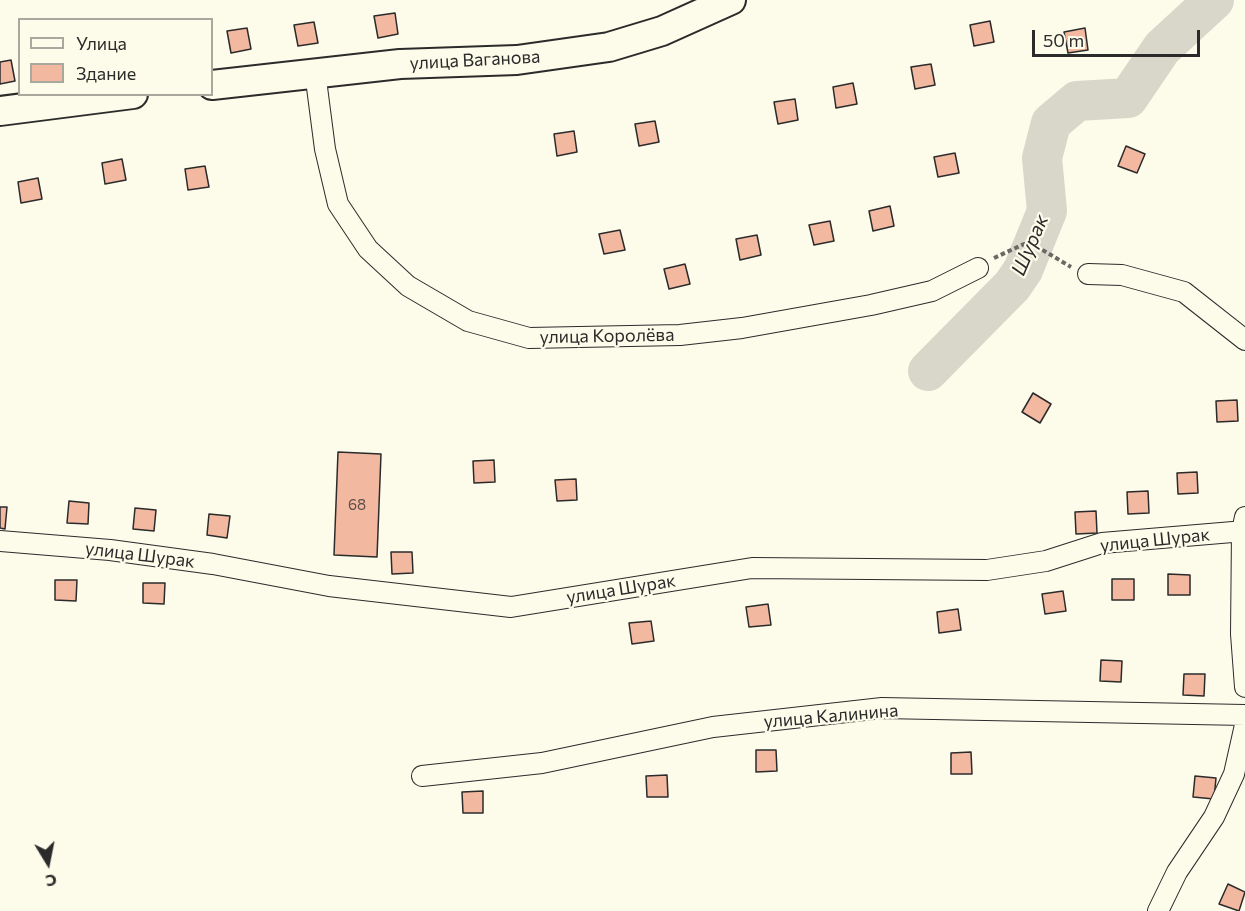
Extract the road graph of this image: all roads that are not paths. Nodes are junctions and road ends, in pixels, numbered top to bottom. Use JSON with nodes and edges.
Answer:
{"nodes":[{"id":1,"x":731,"y":0,"type":"edge"},
{"id":2,"x":315,"y":72,"type":"junction"},
{"id":3,"x":213,"y":85,"type":"edge"},
{"id":4,"x":118,"y":96,"type":"edge"},
{"id":5,"x":0,"y":111,"type":"edge"},
{"id":6,"x":978,"y":268,"type":"road end"},
{"id":7,"x":1088,"y":274,"type":"road end"},
{"id":8,"x":1245,"y":340,"type":"edge"},
{"id":9,"x":1244,"y":526,"type":"edge"},
{"id":10,"x":0,"y":541,"type":"edge"},
{"id":11,"x":1245,"y":687,"type":"edge"},
{"id":12,"x":1245,"y":715,"type":"edge"},
{"id":13,"x":1245,"y":724,"type":"edge"},
{"id":14,"x":422,"y":776,"type":"dead end"},
{"id":15,"x":1158,"y":911,"type":"edge"}],
"edges":[{"from":1,"to":2,"type":"street","name":"улица Ваганова"},
{"from":2,"to":3,"type":"street","name":"улица Ваганова"},
{"from":2,"to":6,"type":"street","name":"улица Королёва"},
{"from":4,"to":5,"type":"street"},
{"from":7,"to":8,"type":"street"},
{"from":9,"to":10,"type":"street","name":"улица Шурак"},
{"from":9,"to":11,"type":"street"},
{"from":12,"to":14,"type":"street","name":"улица Калинина"},
{"from":13,"to":15,"type":"street"}]}
